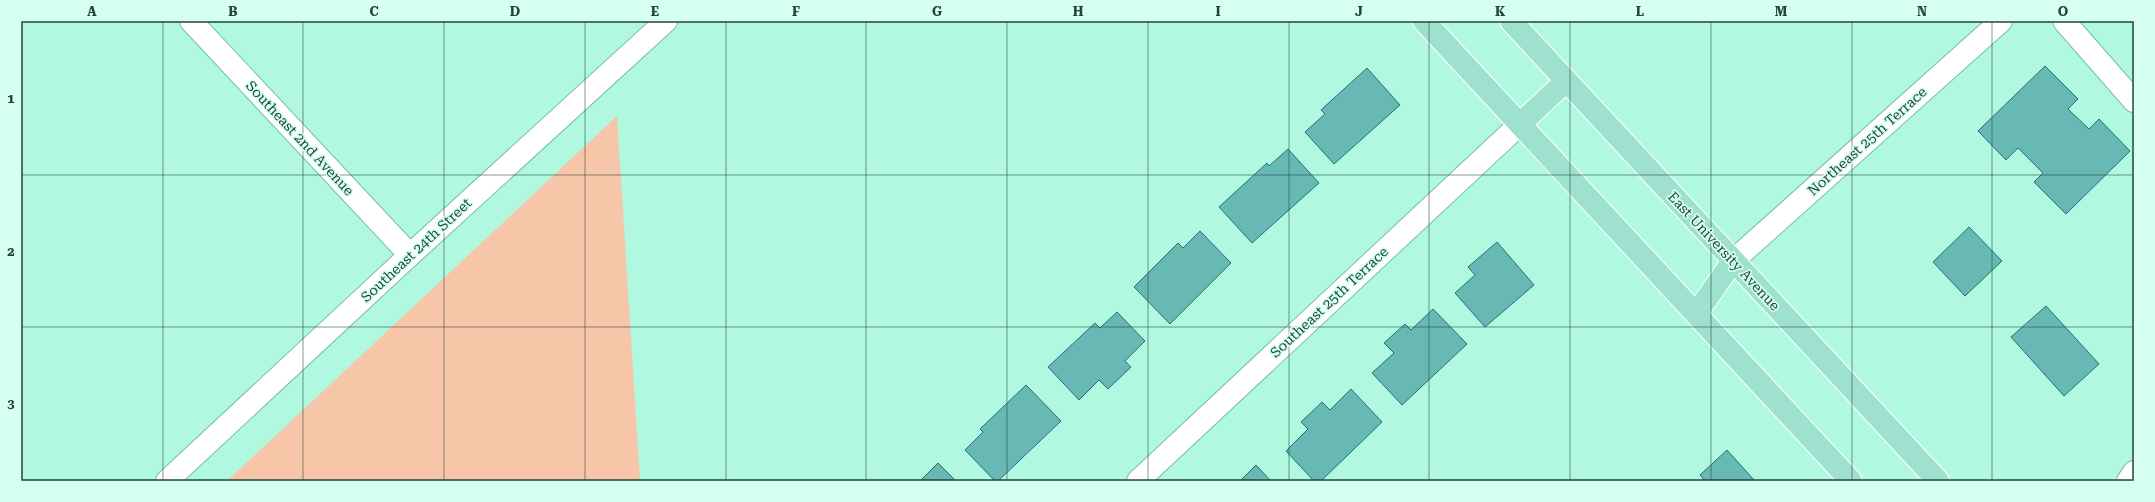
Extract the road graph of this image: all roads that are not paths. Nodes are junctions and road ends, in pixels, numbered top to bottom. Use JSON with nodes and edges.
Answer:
{"nodes":[{"id":1,"x":191,"y":21,"type":"edge"},
{"id":2,"x":666,"y":21,"type":"edge"},
{"id":3,"x":1424,"y":21,"type":"edge"},
{"id":4,"x":1511,"y":21,"type":"edge"},
{"id":5,"x":2001,"y":21,"type":"edge"},
{"id":6,"x":2064,"y":21,"type":"edge"},
{"id":7,"x":1566,"y":81,"type":"junction"},
{"id":8,"x":2134,"y":101,"type":"edge"},
{"id":9,"x":1520,"y":124,"type":"junction"},
{"id":10,"x":410,"y":255,"type":"junction"},
{"id":11,"x":1733,"y":260,"type":"junction"},
{"id":12,"x":1696,"y":314,"type":"junction"},
{"id":13,"x":2134,"y":472,"type":"edge"},
{"id":14,"x":167,"y":481,"type":"edge"},
{"id":15,"x":1138,"y":481,"type":"edge"},
{"id":16,"x":1851,"y":481,"type":"edge"},
{"id":17,"x":1938,"y":481,"type":"edge"},
{"id":18,"x":2128,"y":481,"type":"edge"}],
"edges":[{"from":1,"to":10,"type":"street","name":"Southeast 2nd Avenue"},
{"from":2,"to":10,"type":"street","name":"Southeast 24th Street"},
{"from":3,"to":9,"type":"main road"},
{"from":4,"to":7,"type":"main road","name":"East University Avenue"},
{"from":5,"to":11,"type":"street","name":"Northeast 25th Terrace"},
{"from":6,"to":8,"type":"street"},
{"from":7,"to":9,"type":"main road"},
{"from":7,"to":11,"type":"main road","name":"East University Avenue"},
{"from":9,"to":12,"type":"main road"},
{"from":9,"to":15,"type":"street","name":"Southeast 25th Terrace"},
{"from":10,"to":14,"type":"street","name":"Southeast 24th Street"},
{"from":11,"to":12,"type":"main road"},
{"from":11,"to":17,"type":"main road","name":"East University Avenue"},
{"from":12,"to":16,"type":"main road"},
{"from":13,"to":18,"type":"street"}]}
